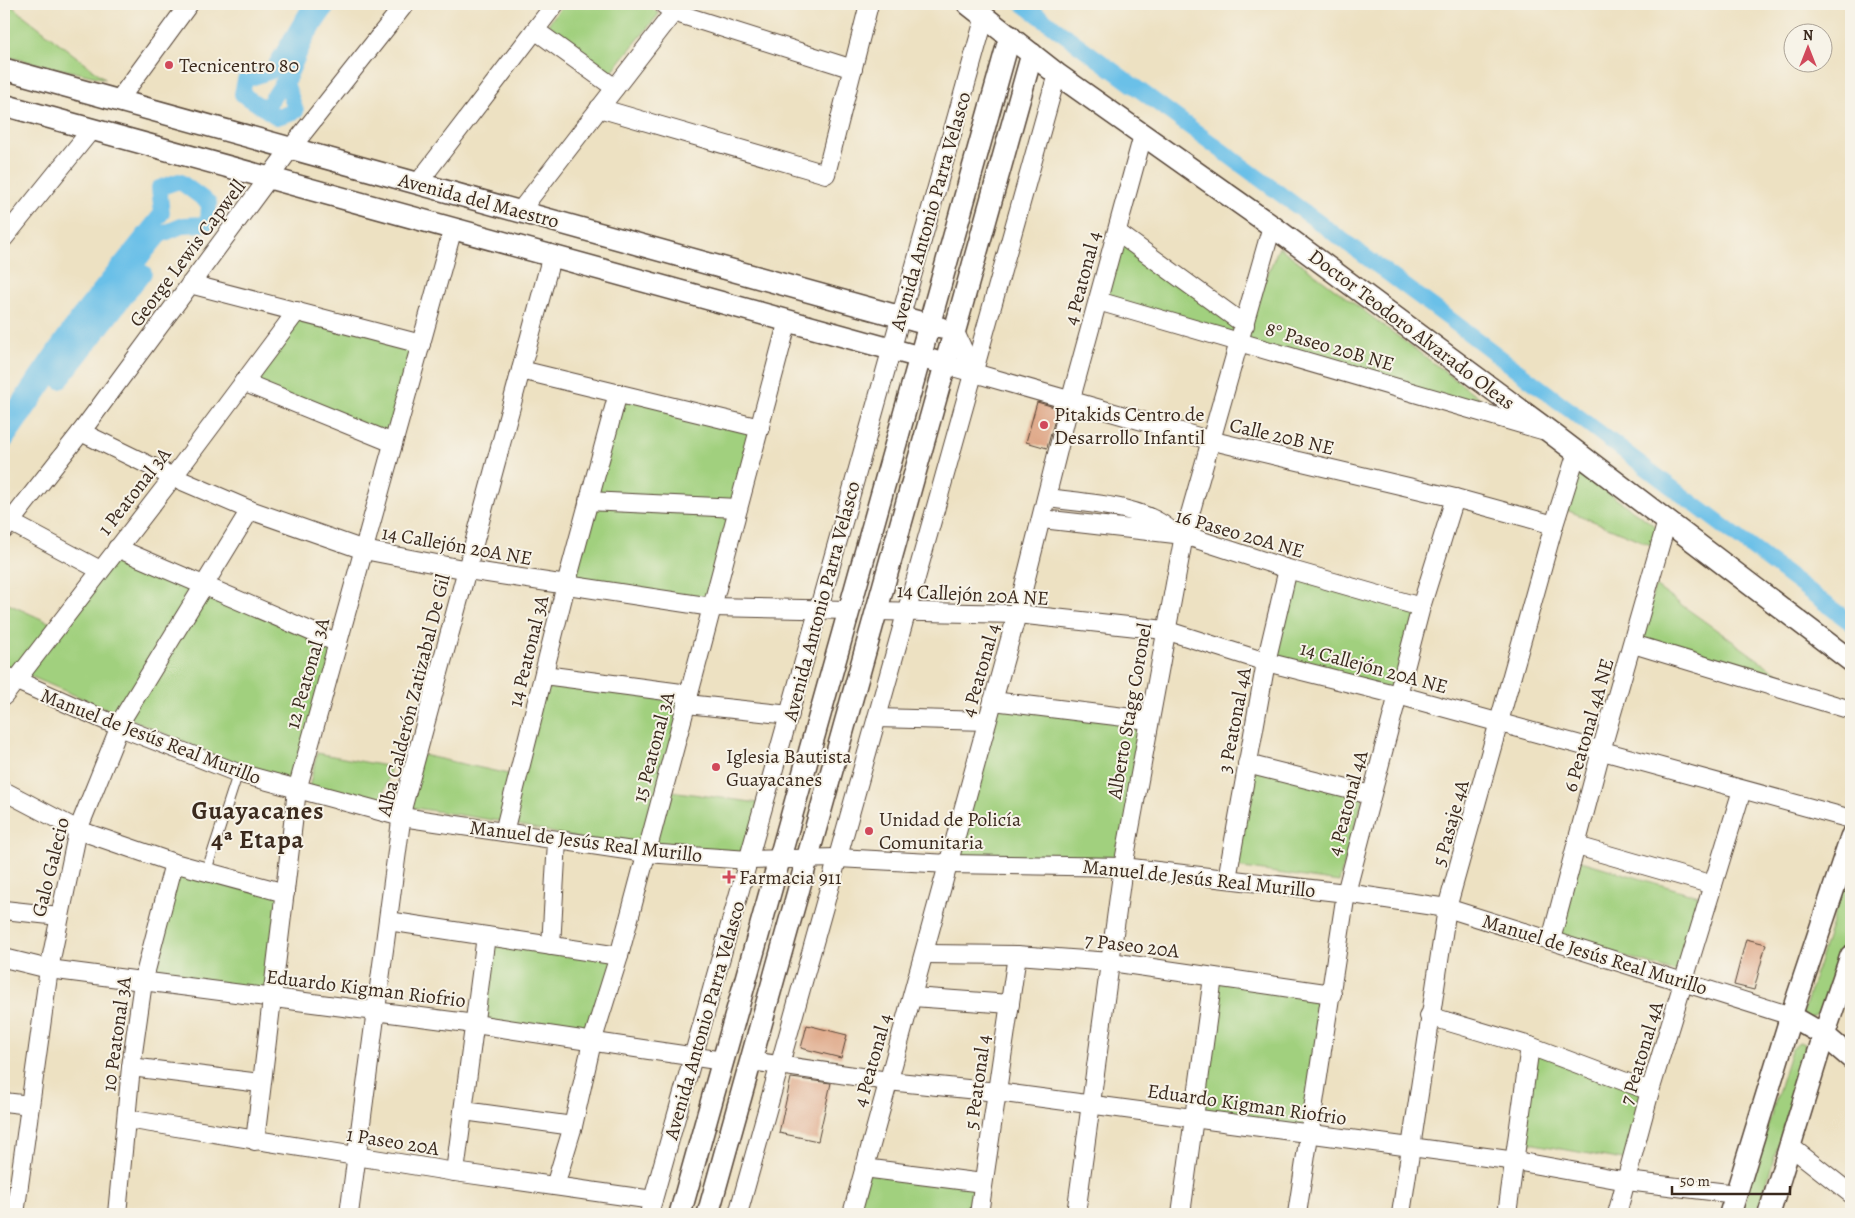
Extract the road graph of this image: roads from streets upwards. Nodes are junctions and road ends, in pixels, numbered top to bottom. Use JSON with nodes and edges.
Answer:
{"nodes":[{"id":1,"x":189,"y":4,"type":"edge"},
{"id":2,"x":405,"y":4,"type":"edge"},
{"id":3,"x":555,"y":4,"type":"edge"},
{"id":4,"x":869,"y":4,"type":"edge"},
{"id":5,"x":672,"y":6,"type":"edge"},
{"id":6,"x":976,"y":10,"type":"edge"},
{"id":7,"x":535,"y":30,"type":"junction"},
{"id":8,"x":1010,"y":36,"type":"junction"},
{"id":9,"x":1032,"y":54,"type":"junction"},
{"id":10,"x":4,"y":69,"type":"edge"},
{"id":11,"x":853,"y":69,"type":"junction"},
{"id":12,"x":1057,"y":74,"type":"junction"},
{"id":13,"x":615,"y":88,"type":"junction"},
{"id":14,"x":118,"y":101,"type":"junction"},
{"id":15,"x":4,"y":105,"type":"edge"},
{"id":16,"x":599,"y":108,"type":"junction"},
{"id":17,"x":190,"y":120,"type":"junction"},
{"id":18,"x":92,"y":129,"type":"junction"},
{"id":19,"x":1143,"y":135,"type":"junction"},
{"id":20,"x":291,"y":148,"type":"junction"},
{"id":21,"x":177,"y":152,"type":"junction"},
{"id":22,"x":271,"y":178,"type":"junction"},
{"id":23,"x":418,"y":183,"type":"junction"},
{"id":24,"x":520,"y":211,"type":"junction"},
{"id":25,"x":1272,"y":226,"type":"junction"},
{"id":26,"x":453,"y":228,"type":"junction"},
{"id":27,"x":1117,"y":232,"type":"junction"},
{"id":28,"x":4,"y":238,"type":"edge"},
{"id":29,"x":552,"y":255,"type":"junction"},
{"id":30,"x":190,"y":284,"type":"junction"},
{"id":31,"x":1098,"y":301,"type":"junction"},
{"id":32,"x":297,"y":311,"type":"junction"},
{"id":33,"x":900,"y":317,"type":"junction"},
{"id":34,"x":788,"y":320,"type":"junction"},
{"id":35,"x":928,"y":324,"type":"junction"},
{"id":36,"x":1246,"y":325,"type":"junction"},
{"id":37,"x":955,"y":332,"type":"junction"},
{"id":38,"x":1239,"y":342,"type":"junction"},
{"id":39,"x":421,"y":344,"type":"junction"},
{"id":40,"x":891,"y":348,"type":"junction"},
{"id":41,"x":920,"y":357,"type":"junction"},
{"id":42,"x":946,"y":365,"type":"junction"},
{"id":43,"x":521,"y":370,"type":"junction"},
{"id":44,"x":974,"y":373,"type":"junction"},
{"id":45,"x":243,"y":382,"type":"junction"},
{"id":46,"x":618,"y":393,"type":"junction"},
{"id":47,"x":1070,"y":402,"type":"junction"},
{"id":48,"x":760,"y":428,"type":"junction"},
{"id":49,"x":81,"y":432,"type":"junction"},
{"id":50,"x":1550,"y":432,"type":"junction"},
{"id":51,"x":1210,"y":440,"type":"junction"},
{"id":52,"x":393,"y":443,"type":"junction"},
{"id":53,"x":1577,"y":452,"type":"junction"},
{"id":54,"x":173,"y":477,"type":"junction"},
{"id":55,"x":1048,"y":498,"type":"junction"},
{"id":56,"x":1454,"y":498,"type":"junction"},
{"id":57,"x":588,"y":501,"type":"junction"},
{"id":58,"x":738,"y":508,"type":"junction"},
{"id":59,"x":250,"y":510,"type":"junction"},
{"id":60,"x":1042,"y":519,"type":"junction"},
{"id":61,"x":1667,"y":521,"type":"junction"},
{"id":62,"x":1554,"y":525,"type":"junction"},
{"id":63,"x":7,"y":526,"type":"edge"},
{"id":64,"x":1179,"y":534,"type":"junction"},
{"id":65,"x":117,"y":548,"type":"junction"},
{"id":66,"x":364,"y":550,"type":"junction"},
{"id":67,"x":1288,"y":569,"type":"junction"},
{"id":68,"x":100,"y":570,"type":"junction"},
{"id":69,"x":468,"y":570,"type":"junction"},
{"id":70,"x":204,"y":585,"type":"junction"},
{"id":71,"x":566,"y":585,"type":"junction"},
{"id":72,"x":712,"y":607,"type":"junction"},
{"id":73,"x":1421,"y":607,"type":"junction"},
{"id":74,"x":818,"y":609,"type":"junction"},
{"id":75,"x":848,"y":610,"type":"junction"},
{"id":76,"x":877,"y":611,"type":"junction"},
{"id":77,"x":907,"y":612,"type":"junction"},
{"id":78,"x":1017,"y":614,"type":"junction"},
{"id":79,"x":1165,"y":630,"type":"junction"},
{"id":80,"x":338,"y":643,"type":"junction"},
{"id":81,"x":1633,"y":644,"type":"junction"},
{"id":82,"x":1851,"y":661,"type":"edge"},
{"id":83,"x":1266,"y":662,"type":"junction"},
{"id":84,"x":544,"y":675,"type":"junction"},
{"id":85,"x":9,"y":678,"type":"edge"},
{"id":86,"x":1398,"y":695,"type":"junction"},
{"id":87,"x":4,"y":696,"type":"edge"},
{"id":88,"x":688,"y":699,"type":"junction"},
{"id":89,"x":993,"y":701,"type":"junction"},
{"id":90,"x":1851,"y":710,"type":"edge"},
{"id":91,"x":790,"y":715,"type":"junction"},
{"id":92,"x":877,"y":718,"type":"junction"},
{"id":93,"x":1149,"y":720,"type":"junction"},
{"id":94,"x":987,"y":721,"type":"junction"},
{"id":95,"x":1500,"y":723,"type":"junction"},
{"id":96,"x":120,"y":727,"type":"junction"},
{"id":97,"x":1601,"y":752,"type":"junction"},
{"id":98,"x":1247,"y":764,"type":"junction"},
{"id":99,"x":297,"y":790,"type":"junction"},
{"id":100,"x":1742,"y":790,"type":"junction"},
{"id":101,"x":4,"y":792,"type":"edge"},
{"id":102,"x":1371,"y":795,"type":"junction"},
{"id":103,"x":402,"y":816,"type":"junction"},
{"id":104,"x":1851,"y":819,"type":"edge"},
{"id":105,"x":78,"y":830,"type":"junction"},
{"id":106,"x":504,"y":832,"type":"junction"},
{"id":107,"x":1851,"y":837,"type":"edge"},
{"id":108,"x":557,"y":841,"type":"junction"},
{"id":109,"x":1577,"y":846,"type":"junction"},
{"id":110,"x":646,"y":853,"type":"junction"},
{"id":111,"x":779,"y":858,"type":"junction"},
{"id":112,"x":808,"y":858,"type":"junction"},
{"id":113,"x":838,"y":858,"type":"junction"},
{"id":114,"x":749,"y":860,"type":"junction"},
{"id":115,"x":174,"y":863,"type":"junction"},
{"id":116,"x":948,"y":864,"type":"junction"},
{"id":117,"x":1123,"y":867,"type":"junction"},
{"id":118,"x":1227,"y":879,"type":"junction"},
{"id":119,"x":1713,"y":885,"type":"junction"},
{"id":120,"x":285,"y":893,"type":"junction"},
{"id":121,"x":1346,"y":893,"type":"junction"},
{"id":122,"x":1448,"y":908,"type":"junction"},
{"id":123,"x":4,"y":910,"type":"edge"},
{"id":124,"x":59,"y":916,"type":"junction"},
{"id":125,"x":388,"y":921,"type":"junction"},
{"id":126,"x":486,"y":936,"type":"junction"},
{"id":127,"x":1551,"y":940,"type":"junction"},
{"id":128,"x":550,"y":946,"type":"junction"},
{"id":129,"x":925,"y":954,"type":"junction"},
{"id":130,"x":1017,"y":955,"type":"junction"},
{"id":131,"x":618,"y":956,"type":"junction"},
{"id":132,"x":1851,"y":956,"type":"edge"},
{"id":133,"x":4,"y":958,"type":"edge"},
{"id":134,"x":1111,"y":962,"type":"junction"},
{"id":135,"x":49,"y":969,"type":"junction"},
{"id":136,"x":1213,"y":977,"type":"junction"},
{"id":137,"x":1684,"y":981,"type":"junction"},
{"id":138,"x":143,"y":982,"type":"junction"},
{"id":139,"x":1332,"y":994,"type":"junction"},
{"id":140,"x":913,"y":997,"type":"junction"},
{"id":141,"x":272,"y":998,"type":"junction"},
{"id":142,"x":1010,"y":1004,"type":"junction"},
{"id":143,"x":376,"y":1011,"type":"junction"},
{"id":144,"x":1429,"y":1016,"type":"junction"},
{"id":145,"x":1791,"y":1016,"type":"junction"},
{"id":146,"x":475,"y":1024,"type":"junction"},
{"id":147,"x":1824,"y":1035,"type":"junction"},
{"id":148,"x":592,"y":1042,"type":"junction"},
{"id":149,"x":1530,"y":1046,"type":"junction"},
{"id":150,"x":693,"y":1057,"type":"junction"},
{"id":151,"x":1851,"y":1058,"type":"edge"},
{"id":152,"x":723,"y":1061,"type":"junction"},
{"id":153,"x":751,"y":1061,"type":"junction"},
{"id":154,"x":780,"y":1065,"type":"junction"},
{"id":155,"x":131,"y":1067,"type":"junction"},
{"id":156,"x":888,"y":1081,"type":"junction"},
{"id":157,"x":260,"y":1083,"type":"junction"},
{"id":158,"x":1650,"y":1091,"type":"junction"},
{"id":159,"x":997,"y":1092,"type":"junction"},
{"id":160,"x":4,"y":1102,"type":"edge"},
{"id":161,"x":1091,"y":1104,"type":"junction"},
{"id":162,"x":30,"y":1105,"type":"junction"},
{"id":163,"x":464,"y":1111,"type":"junction"},
{"id":164,"x":1193,"y":1118,"type":"junction"},
{"id":165,"x":127,"y":1119,"type":"junction"},
{"id":166,"x":573,"y":1126,"type":"junction"},
{"id":167,"x":1310,"y":1134,"type":"junction"},
{"id":168,"x":255,"y":1141,"type":"junction"},
{"id":169,"x":1790,"y":1146,"type":"junction"},
{"id":170,"x":1409,"y":1147,"type":"junction"},
{"id":171,"x":357,"y":1157,"type":"junction"},
{"id":172,"x":1516,"y":1161,"type":"junction"},
{"id":173,"x":864,"y":1168,"type":"junction"},
{"id":174,"x":455,"y":1172,"type":"junction"},
{"id":175,"x":1627,"y":1181,"type":"junction"},
{"id":176,"x":983,"y":1183,"type":"junction"},
{"id":177,"x":556,"y":1186,"type":"junction"},
{"id":178,"x":1736,"y":1194,"type":"junction"},
{"id":179,"x":1851,"y":1194,"type":"edge"},
{"id":180,"x":652,"y":1207,"type":"edge"},
{"id":181,"x":15,"y":1214,"type":"edge"},
{"id":182,"x":117,"y":1214,"type":"edge"},
{"id":183,"x":349,"y":1214,"type":"edge"},
{"id":184,"x":680,"y":1214,"type":"edge"},
{"id":185,"x":708,"y":1214,"type":"edge"},
{"id":186,"x":738,"y":1214,"type":"edge"},
{"id":187,"x":852,"y":1214,"type":"edge"},
{"id":188,"x":979,"y":1214,"type":"edge"},
{"id":189,"x":1076,"y":1214,"type":"edge"},
{"id":190,"x":1181,"y":1214,"type":"edge"},
{"id":191,"x":1297,"y":1214,"type":"edge"},
{"id":192,"x":1401,"y":1214,"type":"edge"},
{"id":193,"x":1507,"y":1214,"type":"edge"},
{"id":194,"x":1617,"y":1214,"type":"edge"},
{"id":195,"x":1730,"y":1214,"type":"edge"},
{"id":196,"x":1769,"y":1214,"type":"edge"}],
"edges":[{"from":1,"to":14,"type":"street"},
{"from":2,"to":20,"type":"street","name":"George Lewis Capwell"},
{"from":3,"to":7,"type":"street"},
{"from":4,"to":11,"type":"street"},
{"from":5,"to":11,"type":"street"},
{"from":5,"to":13,"type":"street"},
{"from":6,"to":8,"type":"street","name":"Doctor Teodoro Alvarado Oleas"},
{"from":6,"to":33,"type":"street","name":"Avenida Antonio Parra Velasco"},
{"from":7,"to":13,"type":"street"},
{"from":7,"to":23,"type":"street"},
{"from":8,"to":9,"type":"street","name":"Doctor Teodoro Alvarado Oleas"},
{"from":8,"to":35,"type":"street","name":"Avenida Antonio Parra Velasco"},
{"from":9,"to":12,"type":"street","name":"Doctor Teodoro Alvarado Oleas"},
{"from":9,"to":37,"type":"street"},
{"from":10,"to":14,"type":"street","name":"Avenida del Maestro"},
{"from":11,"to":16,"type":"street"},
{"from":12,"to":19,"type":"street","name":"Doctor Teodoro Alvarado Oleas"},
{"from":12,"to":44,"type":"street"},
{"from":13,"to":16,"type":"street"},
{"from":14,"to":17,"type":"street","name":"Avenida del Maestro"},
{"from":15,"to":18,"type":"street","name":"Avenida del Maestro"},
{"from":16,"to":24,"type":"street"},
{"from":17,"to":20,"type":"street","name":"Avenida del Maestro"},
{"from":17,"to":21,"type":"street"},
{"from":18,"to":21,"type":"street","name":"Avenida del Maestro"},
{"from":18,"to":28,"type":"street"},
{"from":19,"to":25,"type":"street","name":"Doctor Teodoro Alvarado Oleas"},
{"from":19,"to":27,"type":"street","name":"4 Peatonal 4"},
{"from":20,"to":22,"type":"street","name":"George Lewis Capwell"},
{"from":20,"to":23,"type":"street","name":"Avenida del Maestro"},
{"from":21,"to":22,"type":"street","name":"Avenida del Maestro"},
{"from":22,"to":26,"type":"street","name":"Avenida del Maestro"},
{"from":22,"to":30,"type":"street","name":"George Lewis Capwell"},
{"from":23,"to":24,"type":"street","name":"Avenida del Maestro"},
{"from":24,"to":33,"type":"street","name":"Avenida del Maestro"},
{"from":25,"to":36,"type":"street","name":"Alberto Stagg Coronel"},
{"from":25,"to":50,"type":"street","name":"Doctor Teodoro Alvarado Oleas"},
{"from":26,"to":29,"type":"street","name":"Avenida del Maestro"},
{"from":26,"to":39,"type":"street","name":"12 Peatonal 3A"},
{"from":27,"to":31,"type":"street","name":"4 Peatonal 4"},
{"from":27,"to":36,"type":"street"},
{"from":29,"to":34,"type":"street","name":"Avenida del Maestro"},
{"from":29,"to":43,"type":"street","name":"Alba Calderón Zatizabal De Gil"},
{"from":30,"to":32,"type":"street"},
{"from":30,"to":49,"type":"street","name":"George Lewis Capwell"},
{"from":31,"to":38,"type":"street","name":"8° Paseo 20B NE"},
{"from":31,"to":47,"type":"street","name":"4 Peatonal 4"},
{"from":32,"to":39,"type":"street"},
{"from":32,"to":45,"type":"street","name":"1 Peatonal 3A"},
{"from":33,"to":35,"type":"street","name":"Avenida del Maestro"},
{"from":33,"to":40,"type":"street","name":"Avenida Antonio Parra Velasco"},
{"from":34,"to":40,"type":"street","name":"Avenida del Maestro"},
{"from":34,"to":48,"type":"street","name":"15 Peatonal 3A"},
{"from":35,"to":37,"type":"street","name":"Avenida del Maestro"},
{"from":35,"to":41,"type":"street","name":"Avenida Antonio Parra Velasco"},
{"from":36,"to":38,"type":"street","name":"Alberto Stagg Coronel"},
{"from":37,"to":42,"type":"street"},
{"from":37,"to":44,"type":"street"},
{"from":38,"to":50,"type":"street","name":"8° Paseo 20B NE"},
{"from":38,"to":51,"type":"street","name":"Alberto Stagg Coronel"},
{"from":39,"to":52,"type":"street","name":"12 Peatonal 3A"},
{"from":40,"to":41,"type":"street","name":"Avenida del Maestro"},
{"from":40,"to":74,"type":"street","name":"Avenida Antonio Parra Velasco"},
{"from":41,"to":42,"type":"street","name":"Avenida del Maestro"},
{"from":41,"to":75,"type":"street","name":"Avenida Antonio Parra Velasco"},
{"from":42,"to":44,"type":"street","name":"Calle 20B NE"},
{"from":42,"to":76,"type":"street"},
{"from":43,"to":46,"type":"street"},
{"from":43,"to":69,"type":"street","name":"Alba Calderón Zatizabal De Gil"},
{"from":44,"to":47,"type":"street","name":"Calle 20B NE"},
{"from":44,"to":77,"type":"street"},
{"from":45,"to":52,"type":"street"},
{"from":45,"to":54,"type":"street","name":"1 Peatonal 3A"},
{"from":46,"to":48,"type":"street"},
{"from":46,"to":57,"type":"street","name":"14 Peatonal 3A"},
{"from":47,"to":51,"type":"street","name":"Calle 20B NE"},
{"from":47,"to":55,"type":"street","name":"4 Peatonal 4"},
{"from":48,"to":58,"type":"street","name":"15 Peatonal 3A"},
{"from":49,"to":54,"type":"street","name":"14 Callejón 20A NE"},
{"from":49,"to":63,"type":"street","name":"George Lewis Capwell"},
{"from":50,"to":53,"type":"street","name":"Doctor Teodoro Alvarado Oleas"},
{"from":51,"to":56,"type":"street","name":"Calle 20B NE"},
{"from":51,"to":64,"type":"street","name":"Alberto Stagg Coronel"},
{"from":52,"to":66,"type":"street","name":"12 Peatonal 3A"},
{"from":53,"to":61,"type":"street","name":"Doctor Teodoro Alvarado Oleas"},
{"from":53,"to":62,"type":"street","name":"5 Pasaje 4A"},
{"from":54,"to":59,"type":"street","name":"14 Callejón 20A NE"},
{"from":54,"to":65,"type":"street","name":"1 Peatonal 3A"},
{"from":55,"to":60,"type":"street","name":"4 Peatonal 4"},
{"from":55,"to":64,"type":"street"},
{"from":56,"to":62,"type":"street","name":"Calle 20B NE"},
{"from":56,"to":73,"type":"street","name":"4 Peatonal 4A"},
{"from":57,"to":58,"type":"street"},
{"from":57,"to":71,"type":"street","name":"14 Peatonal 3A"},
{"from":58,"to":72,"type":"street","name":"15 Peatonal 3A"},
{"from":59,"to":66,"type":"street","name":"14 Callejón 20A NE"},
{"from":59,"to":70,"type":"street","name":"Galo Galecio"},
{"from":60,"to":64,"type":"street","name":"16 Paseo 20A NE"},
{"from":60,"to":78,"type":"street","name":"4 Peatonal 4"},
{"from":61,"to":81,"type":"street","name":"6 Peatonal 4A NE"},
{"from":61,"to":82,"type":"street","name":"Doctor Teodoro Alvarado Oleas"},
{"from":62,"to":95,"type":"street","name":"5 Pasaje 4A"},
{"from":63,"to":68,"type":"street"},
{"from":64,"to":67,"type":"street","name":"16 Paseo 20A NE"},
{"from":64,"to":79,"type":"street","name":"Alberto Stagg Coronel"},
{"from":65,"to":68,"type":"street","name":"1 Peatonal 3A"},
{"from":65,"to":70,"type":"street"},
{"from":66,"to":69,"type":"street","name":"14 Callejón 20A NE"},
{"from":66,"to":80,"type":"street","name":"12 Peatonal 3A"},
{"from":67,"to":73,"type":"street","name":"16 Paseo 20A NE"},
{"from":67,"to":83,"type":"street","name":"3 Peatonal 4A"},
{"from":68,"to":85,"type":"street","name":"1 Peatonal 3A"},
{"from":69,"to":71,"type":"street","name":"14 Callejón 20A NE"},
{"from":69,"to":103,"type":"street","name":"Alba Calderón Zatizabal De Gil"},
{"from":70,"to":80,"type":"street"},
{"from":70,"to":96,"type":"street","name":"Galo Galecio"},
{"from":71,"to":72,"type":"street","name":"14 Callejón 20A NE"},
{"from":71,"to":84,"type":"street","name":"14 Peatonal 3A"},
{"from":72,"to":74,"type":"street","name":"14 Callejón 20A NE"},
{"from":72,"to":88,"type":"street","name":"15 Peatonal 3A"},
{"from":73,"to":86,"type":"street","name":"4 Peatonal 4A"},
{"from":74,"to":75,"type":"street","name":"14 Callejón 20A NE"},
{"from":74,"to":91,"type":"street","name":"Avenida Antonio Parra Velasco"},
{"from":75,"to":111,"type":"street","name":"Avenida Antonio Parra Velasco"},
{"from":76,"to":77,"type":"street","name":"14 Callejón 20A NE"},
{"from":76,"to":112,"type":"street"},
{"from":77,"to":78,"type":"street","name":"14 Callejón 20A NE"},
{"from":77,"to":92,"type":"street"},
{"from":78,"to":79,"type":"street","name":"14 Callejón 20A NE"},
{"from":78,"to":89,"type":"street","name":"4 Peatonal 4"},
{"from":79,"to":83,"type":"street","name":"14 Callejón 20A NE"},
{"from":79,"to":93,"type":"street","name":"Alberto Stagg Coronel"},
{"from":80,"to":99,"type":"street","name":"12 Peatonal 3A"},
{"from":81,"to":90,"type":"street"},
{"from":81,"to":97,"type":"street","name":"6 Peatonal 4A NE"},
{"from":83,"to":86,"type":"street","name":"14 Callejón 20A NE"},
{"from":83,"to":98,"type":"street","name":"3 Peatonal 4A"},
{"from":84,"to":88,"type":"street"},
{"from":84,"to":106,"type":"street","name":"14 Peatonal 3A"},
{"from":85,"to":87,"type":"street","name":"1 Peatonal 3A"},
{"from":85,"to":96,"type":"street","name":"Manuel de Jesús Real Murillo"},
{"from":86,"to":95,"type":"street","name":"14 Callejón 20A NE"},
{"from":86,"to":102,"type":"street","name":"4 Peatonal 4A"},
{"from":88,"to":91,"type":"street"},
{"from":88,"to":110,"type":"street","name":"15 Peatonal 3A"},
{"from":89,"to":93,"type":"street"},
{"from":89,"to":94,"type":"street","name":"4 Peatonal 4"},
{"from":91,"to":114,"type":"street","name":"Avenida Antonio Parra Velasco"},
{"from":92,"to":94,"type":"street"},
{"from":92,"to":113,"type":"street"},
{"from":93,"to":117,"type":"street","name":"Alberto Stagg Coronel"},
{"from":94,"to":116,"type":"street","name":"4 Peatonal 4"},
{"from":95,"to":97,"type":"street","name":"14 Callejón 20A NE"},
{"from":95,"to":122,"type":"street","name":"5 Pasaje 4A"},
{"from":96,"to":99,"type":"street","name":"Manuel de Jesús Real Murillo"},
{"from":96,"to":105,"type":"street","name":"Galo Galecio"},
{"from":97,"to":100,"type":"street","name":"14 Callejón 20A NE"},
{"from":97,"to":109,"type":"street","name":"6 Peatonal 4A NE"},
{"from":98,"to":102,"type":"street"},
{"from":98,"to":118,"type":"street","name":"3 Peatonal 4A"},
{"from":99,"to":103,"type":"street","name":"Manuel de Jesús Real Murillo"},
{"from":99,"to":120,"type":"street","name":"12 Peatonal 3A"},
{"from":100,"to":104,"type":"street","name":"14 Callejón 20A NE"},
{"from":100,"to":119,"type":"street","name":"7 Peatonal 4A"},
{"from":101,"to":105,"type":"street"},
{"from":102,"to":121,"type":"street","name":"4 Peatonal 4A"},
{"from":103,"to":106,"type":"street","name":"Manuel de Jesús Real Murillo"},
{"from":103,"to":125,"type":"street","name":"Alba Calderón Zatizabal De Gil"},
{"from":105,"to":115,"type":"street"},
{"from":105,"to":124,"type":"street","name":"Galo Galecio"},
{"from":106,"to":108,"type":"street","name":"Manuel de Jesús Real Murillo"},
{"from":107,"to":145,"type":"street"},
{"from":108,"to":110,"type":"street","name":"Manuel de Jesús Real Murillo"},
{"from":108,"to":128,"type":"street"},
{"from":109,"to":119,"type":"street"},
{"from":109,"to":127,"type":"street","name":"6 Peatonal 4A NE"},
{"from":110,"to":114,"type":"street","name":"Manuel de Jesús Real Murillo"},
{"from":110,"to":131,"type":"street","name":"15 Peatonal 3A"},
{"from":111,"to":112,"type":"street","name":"Manuel de Jesús Real Murillo"},
{"from":111,"to":114,"type":"street","name":"Manuel de Jesús Real Murillo"},
{"from":111,"to":152,"type":"street","name":"Avenida Antonio Parra Velasco"},
{"from":112,"to":113,"type":"street","name":"Manuel de Jesús Real Murillo"},
{"from":112,"to":153,"type":"street"},
{"from":113,"to":116,"type":"street","name":"Manuel de Jesús Real Murillo"},
{"from":113,"to":154,"type":"street"},
{"from":114,"to":150,"type":"street","name":"Avenida Antonio Parra Velasco"},
{"from":115,"to":120,"type":"street"},
{"from":115,"to":138,"type":"street","name":"10 Peatonal 3A"},
{"from":116,"to":117,"type":"street","name":"Manuel de Jesús Real Murillo"},
{"from":116,"to":129,"type":"street","name":"4 Peatonal 4"},
{"from":117,"to":118,"type":"street","name":"Manuel de Jesús Real Murillo"},
{"from":117,"to":134,"type":"street","name":"Alberto Stagg Coronel"},
{"from":118,"to":121,"type":"street","name":"Manuel de Jesús Real Murillo"},
{"from":119,"to":137,"type":"street","name":"7 Peatonal 4A"},
{"from":120,"to":141,"type":"street","name":"12 Peatonal 3A"},
{"from":121,"to":122,"type":"street","name":"Manuel de Jesús Real Murillo"},
{"from":121,"to":139,"type":"street","name":"4 Peatonal 4A"},
{"from":122,"to":127,"type":"street","name":"Manuel de Jesús Real Murillo"},
{"from":122,"to":144,"type":"street","name":"5 Pasaje 4A"},
{"from":123,"to":124,"type":"street"},
{"from":124,"to":135,"type":"street","name":"Galo Galecio"},
{"from":125,"to":126,"type":"street"},
{"from":125,"to":143,"type":"street","name":"Alba Calderón Zatizabal De Gil"},
{"from":126,"to":128,"type":"street"},
{"from":126,"to":146,"type":"street"},
{"from":127,"to":137,"type":"street","name":"Manuel de Jesús Real Murillo"},
{"from":128,"to":131,"type":"street"},
{"from":129,"to":130,"type":"street","name":"7 Paseo 20A"},
{"from":129,"to":140,"type":"street","name":"4 Peatonal 4"},
{"from":130,"to":134,"type":"street","name":"7 Paseo 20A"},
{"from":130,"to":142,"type":"street","name":"5 Peatonal 4"},
{"from":131,"to":148,"type":"street","name":"15 Peatonal 3A"},
{"from":132,"to":147,"type":"street"},
{"from":133,"to":135,"type":"street","name":"Eduardo Kigman Riofrio"},
{"from":134,"to":136,"type":"street","name":"7 Paseo 20A"},
{"from":134,"to":161,"type":"street","name":"Alberto Stagg Coronel"},
{"from":135,"to":138,"type":"street","name":"Eduardo Kigman Riofrio"},
{"from":135,"to":162,"type":"street","name":"Galo Galecio"},
{"from":136,"to":139,"type":"street","name":"7 Paseo 20A"},
{"from":136,"to":164,"type":"street"},
{"from":137,"to":145,"type":"street","name":"Manuel de Jesús Real Murillo"},
{"from":137,"to":158,"type":"street","name":"7 Peatonal 4A"},
{"from":138,"to":141,"type":"street","name":"Eduardo Kigman Riofrio"},
{"from":138,"to":155,"type":"street","name":"10 Peatonal 3A"},
{"from":139,"to":167,"type":"street","name":"4 Peatonal 4A"},
{"from":140,"to":142,"type":"street"},
{"from":140,"to":156,"type":"street","name":"4 Peatonal 4"},
{"from":141,"to":143,"type":"street","name":"Eduardo Kigman Riofrio"},
{"from":141,"to":157,"type":"street","name":"12 Peatonal 3A"},
{"from":142,"to":159,"type":"street","name":"5 Peatonal 4"},
{"from":143,"to":146,"type":"street","name":"Eduardo Kigman Riofrio"},
{"from":143,"to":171,"type":"street","name":"Alba Calderón Zatizabal De Gil"},
{"from":144,"to":149,"type":"street"},
{"from":144,"to":170,"type":"street","name":"5 Pasaje 4A"},
{"from":145,"to":147,"type":"street","name":"Manuel de Jesús Real Murillo"},
{"from":145,"to":178,"type":"street"},
{"from":146,"to":148,"type":"street","name":"Eduardo Kigman Riofrio"},
{"from":146,"to":163,"type":"street"},
{"from":147,"to":151,"type":"street","name":"Manuel de Jesús Real Murillo"},
{"from":147,"to":169,"type":"street"},
{"from":148,"to":150,"type":"street","name":"Eduardo Kigman Riofrio"},
{"from":148,"to":166,"type":"street","name":"15 Peatonal 3A"},
{"from":149,"to":158,"type":"street"},
{"from":149,"to":172,"type":"street"},
{"from":150,"to":152,"type":"street","name":"Eduardo Kigman Riofrio"},
{"from":150,"to":180,"type":"street","name":"Avenida Antonio Parra Velasco"},
{"from":152,"to":184,"type":"street","name":"Avenida Antonio Parra Velasco"},
{"from":153,"to":154,"type":"street","name":"Eduardo Kigman Riofrio"},
{"from":153,"to":185,"type":"street"},
{"from":154,"to":156,"type":"street","name":"Eduardo Kigman Riofrio"},
{"from":154,"to":186,"type":"street"},
{"from":155,"to":157,"type":"street"},
{"from":155,"to":165,"type":"street","name":"10 Peatonal 3A"},
{"from":156,"to":159,"type":"street","name":"Eduardo Kigman Riofrio"},
{"from":156,"to":173,"type":"street","name":"4 Peatonal 4"},
{"from":157,"to":168,"type":"street","name":"12 Peatonal 3A"},
{"from":158,"to":175,"type":"street","name":"7 Peatonal 4A"},
{"from":159,"to":161,"type":"street","name":"Eduardo Kigman Riofrio"},
{"from":159,"to":176,"type":"street","name":"5 Peatonal 4"},
{"from":160,"to":162,"type":"street"},
{"from":161,"to":164,"type":"street","name":"Eduardo Kigman Riofrio"},
{"from":161,"to":189,"type":"street","name":"Alberto Stagg Coronel"},
{"from":162,"to":181,"type":"street","name":"Galo Galecio"},
{"from":163,"to":166,"type":"street"},
{"from":163,"to":174,"type":"street"},
{"from":164,"to":167,"type":"street","name":"Eduardo Kigman Riofrio"},
{"from":164,"to":190,"type":"street"},
{"from":165,"to":168,"type":"street","name":"1 Paseo 20A"},
{"from":165,"to":182,"type":"street","name":"10 Peatonal 3A"},
{"from":166,"to":177,"type":"street","name":"15 Peatonal 3A"},
{"from":167,"to":170,"type":"street","name":"Eduardo Kigman Riofrio"},
{"from":167,"to":191,"type":"street","name":"4 Peatonal 4A"},
{"from":168,"to":171,"type":"street","name":"1 Paseo 20A"},
{"from":169,"to":179,"type":"street"},
{"from":169,"to":196,"type":"street"},
{"from":170,"to":172,"type":"street","name":"Eduardo Kigman Riofrio"},
{"from":170,"to":192,"type":"street","name":"5 Pasaje 4A"},
{"from":171,"to":174,"type":"street","name":"1 Paseo 20A"},
{"from":171,"to":183,"type":"street","name":"Alba Calderón Zatizabal De Gil"},
{"from":172,"to":175,"type":"street","name":"Eduardo Kigman Riofrio"},
{"from":172,"to":193,"type":"street"},
{"from":173,"to":176,"type":"street"},
{"from":173,"to":187,"type":"street","name":"4 Peatonal 4"},
{"from":174,"to":177,"type":"street","name":"1 Paseo 20A"},
{"from":175,"to":178,"type":"street","name":"Eduardo Kigman Riofrio"},
{"from":175,"to":194,"type":"street","name":"7 Peatonal 4A"},
{"from":176,"to":188,"type":"street","name":"5 Peatonal 4"},
{"from":177,"to":180,"type":"street","name":"1 Paseo 20A"},
{"from":178,"to":195,"type":"street"}]}
